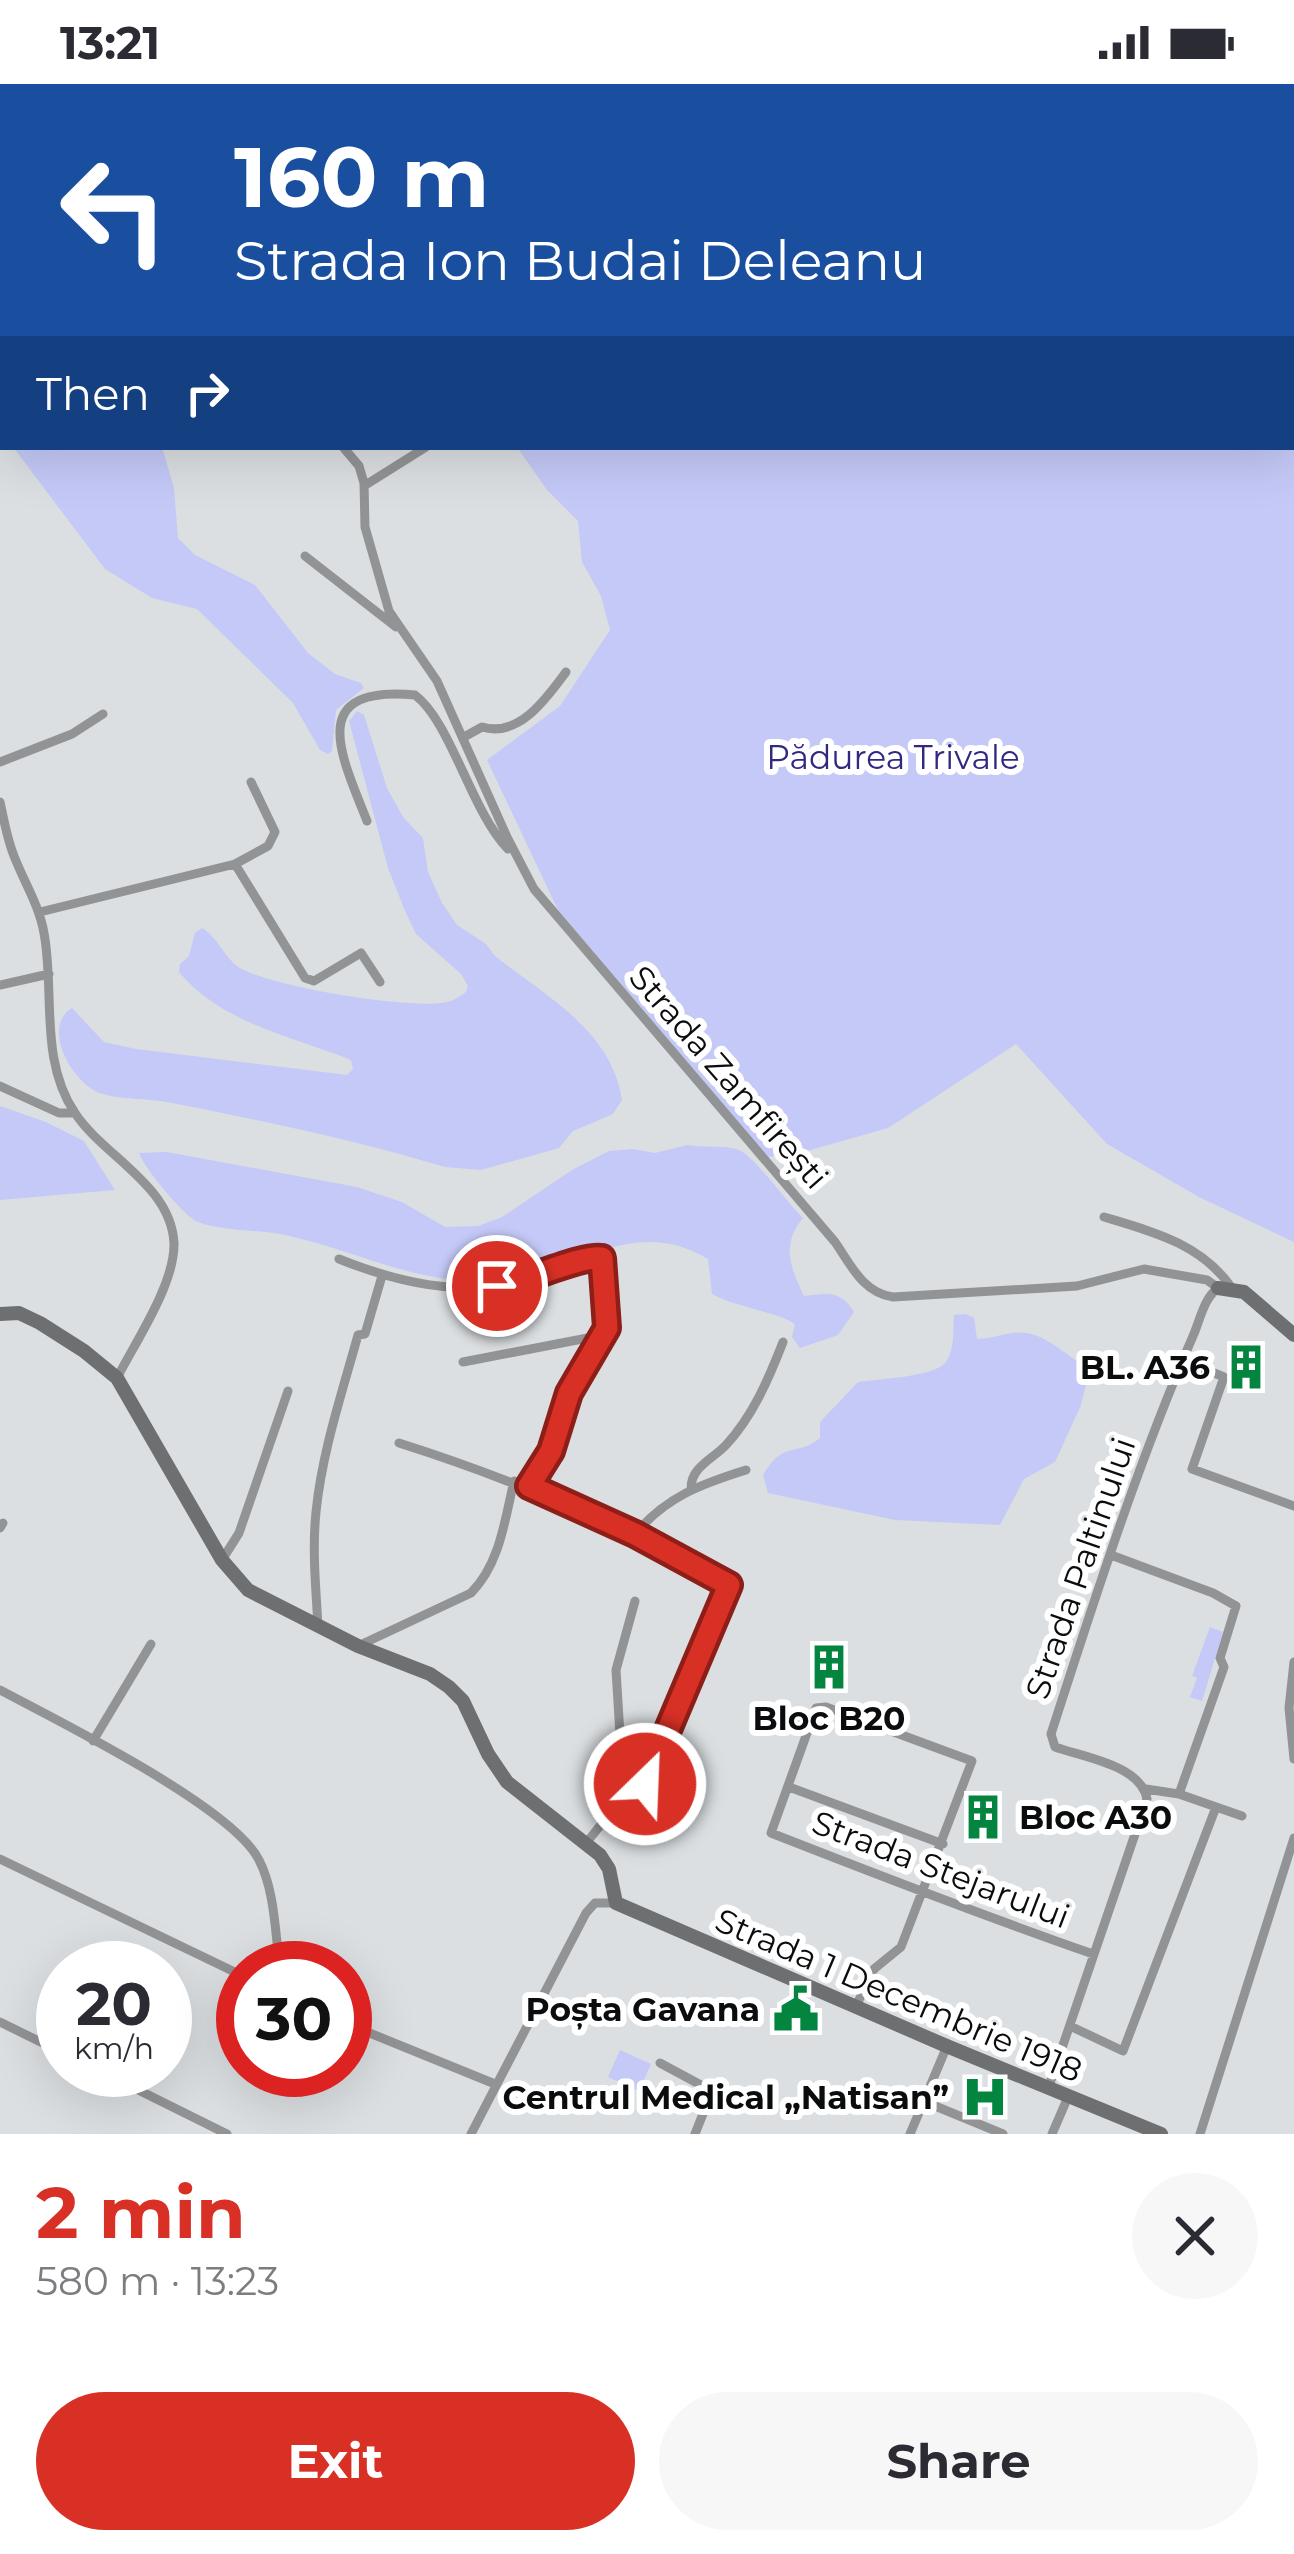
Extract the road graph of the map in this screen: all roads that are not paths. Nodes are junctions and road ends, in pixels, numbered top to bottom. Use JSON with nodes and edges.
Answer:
{"nodes":[{"id":1,"x":349,"y":450,"type":"edge"},
{"id":2,"x":422,"y":450,"type":"edge"},
{"id":3,"x":364,"y":492,"type":"junction"},
{"id":4,"x":305,"y":556,"type":"dead end"},
{"id":5,"x":398,"y":629,"type":"junction"},
{"id":6,"x":566,"y":672,"type":"dead end"},
{"id":7,"x":103,"y":714,"type":"dead end"},
{"id":8,"x":464,"y":736,"type":"junction"},
{"id":9,"x":0,"y":762,"type":"edge"},
{"id":10,"x":251,"y":782,"type":"dead end"},
{"id":11,"x":0,"y":802,"type":"edge"},
{"id":12,"x":368,"y":820,"type":"dead end"},
{"id":13,"x":515,"y":856,"type":"junction"},
{"id":14,"x":235,"y":864,"type":"junction"},
{"id":15,"x":40,"y":912,"type":"junction"},
{"id":16,"x":49,"y":974,"type":"junction"},
{"id":17,"x":380,"y":982,"type":"dead end"},
{"id":18,"x":0,"y":986,"type":"edge"},
{"id":19,"x":0,"y":1086,"type":"edge"},
{"id":20,"x":75,"y":1113,"type":"junction"},
{"id":21,"x":1104,"y":1217,"type":"dead end"},
{"id":22,"x":339,"y":1259,"type":"dead end"},
{"id":23,"x":382,"y":1276,"type":"junction"},
{"id":24,"x":1225,"y":1288,"type":"junction"},
{"id":25,"x":0,"y":1314,"type":"edge"},
{"id":26,"x":602,"y":1335,"type":"junction"},
{"id":27,"x":1294,"y":1335,"type":"edge"},
{"id":28,"x":783,"y":1342,"type":"dead end"},
{"id":29,"x":1182,"y":1360,"type":"junction"},
{"id":30,"x":463,"y":1362,"type":"dead end"},
{"id":31,"x":117,"y":1378,"type":"junction"},
{"id":32,"x":288,"y":1391,"type":"dead end"},
{"id":33,"x":399,"y":1443,"type":"dead end"},
{"id":34,"x":746,"y":1470,"type":"dead end"},
{"id":35,"x":514,"y":1481,"type":"junction"},
{"id":36,"x":529,"y":1486,"type":"junction"},
{"id":37,"x":691,"y":1488,"type":"junction"},
{"id":38,"x":1294,"y":1506,"type":"edge"},
{"id":39,"x":635,"y":1534,"type":"junction"},
{"id":40,"x":1111,"y":1555,"type":"junction"},
{"id":41,"x":222,"y":1560,"type":"junction"},
{"id":42,"x":635,"y":1601,"type":"dead end"},
{"id":43,"x":317,"y":1627,"type":"junction"},
{"id":44,"x":151,"y":1644,"type":"dead end"},
{"id":45,"x":358,"y":1646,"type":"junction"},
{"id":46,"x":1294,"y":1662,"type":"edge"},
{"id":47,"x":0,"y":1690,"type":"edge"},
{"id":48,"x":93,"y":1741,"type":"junction"},
{"id":49,"x":1294,"y":1759,"type":"edge"},
{"id":50,"x":788,"y":1787,"type":"junction"},
{"id":51,"x":1146,"y":1789,"type":"junction"},
{"id":52,"x":628,"y":1791,"type":"junction"},
{"id":53,"x":1179,"y":1794,"type":"junction"},
{"id":54,"x":1216,"y":1808,"type":"junction"},
{"id":55,"x":1241,"y":1816,"type":"dead end"},
{"id":56,"x":1294,"y":1838,"type":"edge"},
{"id":57,"x":587,"y":1841,"type":"junction"},
{"id":58,"x":943,"y":1844,"type":"junction"},
{"id":59,"x":0,"y":1859,"type":"edge"},
{"id":60,"x":1282,"y":1884,"type":"junction"},
{"id":61,"x":1294,"y":1888,"type":"edge"},
{"id":62,"x":925,"y":1893,"type":"junction"},
{"id":63,"x":616,"y":1903,"type":"junction"},
{"id":64,"x":276,"y":1941,"type":"edge"},
{"id":65,"x":1093,"y":1954,"type":"junction"},
{"id":66,"x":216,"y":1963,"type":"edge"},
{"id":67,"x":856,"y":2006,"type":"junction"},
{"id":68,"x":0,"y":2022,"type":"edge"},
{"id":69,"x":1070,"y":2026,"type":"junction"},
{"id":70,"x":372,"y":2034,"type":"edge"},
{"id":71,"x":36,"y":2040,"type":"edge"},
{"id":72,"x":946,"y":2047,"type":"junction"},
{"id":73,"x":660,"y":2063,"type":"dead end"},
{"id":74,"x":495,"y":2084,"type":"junction"},
{"id":75,"x":1048,"y":2089,"type":"junction"},
{"id":76,"x":152,"y":2097,"type":"edge"},
{"id":77,"x":1068,"y":2097,"type":"junction"},
{"id":78,"x":923,"y":2101,"type":"junction"},
{"id":79,"x":227,"y":2134,"type":"edge"},
{"id":80,"x":471,"y":2134,"type":"edge"},
{"id":81,"x":695,"y":2134,"type":"edge"},
{"id":82,"x":910,"y":2134,"type":"edge"},
{"id":83,"x":1003,"y":2134,"type":"edge"},
{"id":84,"x":1052,"y":2134,"type":"edge"},
{"id":85,"x":1160,"y":2134,"type":"edge"},
{"id":86,"x":1200,"y":2134,"type":"edge"}],
"edges":[{"from":1,"to":3,"type":"street","name":"Strada Zamfirești"},
{"from":2,"to":3,"type":"street"},
{"from":3,"to":5,"type":"street","name":"Strada Zamfirești"},
{"from":4,"to":5,"type":"street"},
{"from":5,"to":8,"type":"street","name":"Strada Zamfirești"},
{"from":6,"to":8,"type":"street"},
{"from":7,"to":9,"type":"street"},
{"from":8,"to":13,"type":"street","name":"Strada Zamfirești"},
{"from":10,"to":14,"type":"street"},
{"from":11,"to":15,"type":"street"},
{"from":12,"to":13,"type":"street"},
{"from":13,"to":24,"type":"street","name":"Strada Zamfirești"},
{"from":14,"to":15,"type":"street"},
{"from":14,"to":17,"type":"street"},
{"from":15,"to":16,"type":"street"},
{"from":16,"to":18,"type":"street"},
{"from":16,"to":20,"type":"street"},
{"from":19,"to":20,"type":"street"},
{"from":20,"to":31,"type":"street"},
{"from":21,"to":24,"type":"street"},
{"from":22,"to":23,"type":"street"},
{"from":23,"to":26,"type":"street"},
{"from":23,"to":43,"type":"street"},
{"from":24,"to":27,"type":"main road","name":"Strada Zamfirești"},
{"from":24,"to":29,"type":"street","name":"Strada Paltinului"},
{"from":25,"to":31,"type":"main road"},
{"from":26,"to":30,"type":"street"},
{"from":26,"to":36,"type":"street"},
{"from":28,"to":37,"type":"street"},
{"from":29,"to":38,"type":"street"},
{"from":29,"to":40,"type":"street","name":"Strada Paltinului"},
{"from":31,"to":41,"type":"main road"},
{"from":32,"to":41,"type":"street"},
{"from":33,"to":35,"type":"street"},
{"from":34,"to":37,"type":"street"},
{"from":35,"to":36,"type":"street"},
{"from":35,"to":45,"type":"street"},
{"from":36,"to":39,"type":"street"},
{"from":37,"to":39,"type":"street"},
{"from":39,"to":52,"type":"street"},
{"from":40,"to":51,"type":"street","name":"Strada Paltinului"},
{"from":40,"to":53,"type":"street"},
{"from":41,"to":43,"type":"main road"},
{"from":42,"to":52,"type":"street"},
{"from":43,"to":45,"type":"main road"},
{"from":44,"to":48,"type":"street"},
{"from":45,"to":57,"type":"main road"},
{"from":46,"to":49,"type":"street"},
{"from":47,"to":48,"type":"street"},
{"from":48,"to":64,"type":"street"},
{"from":50,"to":58,"type":"street","name":"Strada Stejarului"},
{"from":50,"to":58,"type":"street"},
{"from":50,"to":62,"type":"street","name":"Strada Stejarului"},
{"from":51,"to":53,"type":"street"},
{"from":51,"to":65,"type":"street"},
{"from":52,"to":57,"type":"street"},
{"from":53,"to":54,"type":"street"},
{"from":54,"to":55,"type":"street"},
{"from":54,"to":69,"type":"street"},
{"from":56,"to":60,"type":"street"},
{"from":57,"to":63,"type":"main road"},
{"from":58,"to":62,"type":"street"},
{"from":59,"to":66,"type":"street"},
{"from":60,"to":61,"type":"street"},
{"from":60,"to":86,"type":"street"},
{"from":62,"to":65,"type":"street","name":"Strada Stejarului"},
{"from":62,"to":67,"type":"street"},
{"from":63,"to":67,"type":"main road","name":"Strada 1 Decembrie 1918"},
{"from":63,"to":74,"type":"street"},
{"from":65,"to":69,"type":"street"},
{"from":67,"to":72,"type":"main road","name":"Strada 1 Decembrie 1918"},
{"from":68,"to":71,"type":"street"},
{"from":69,"to":75,"type":"street"},
{"from":70,"to":74,"type":"street"},
{"from":72,"to":75,"type":"main road","name":"Strada 1 Decembrie 1918"},
{"from":72,"to":78,"type":"street"},
{"from":73,"to":81,"type":"street"},
{"from":74,"to":80,"type":"street"},
{"from":75,"to":77,"type":"main road","name":"Strada 1 Decembrie 1918"},
{"from":76,"to":79,"type":"street"},
{"from":77,"to":84,"type":"street"},
{"from":77,"to":85,"type":"main road","name":"Strada 1 Decembrie 1918"},
{"from":78,"to":82,"type":"street"},
{"from":78,"to":83,"type":"street"}]}
